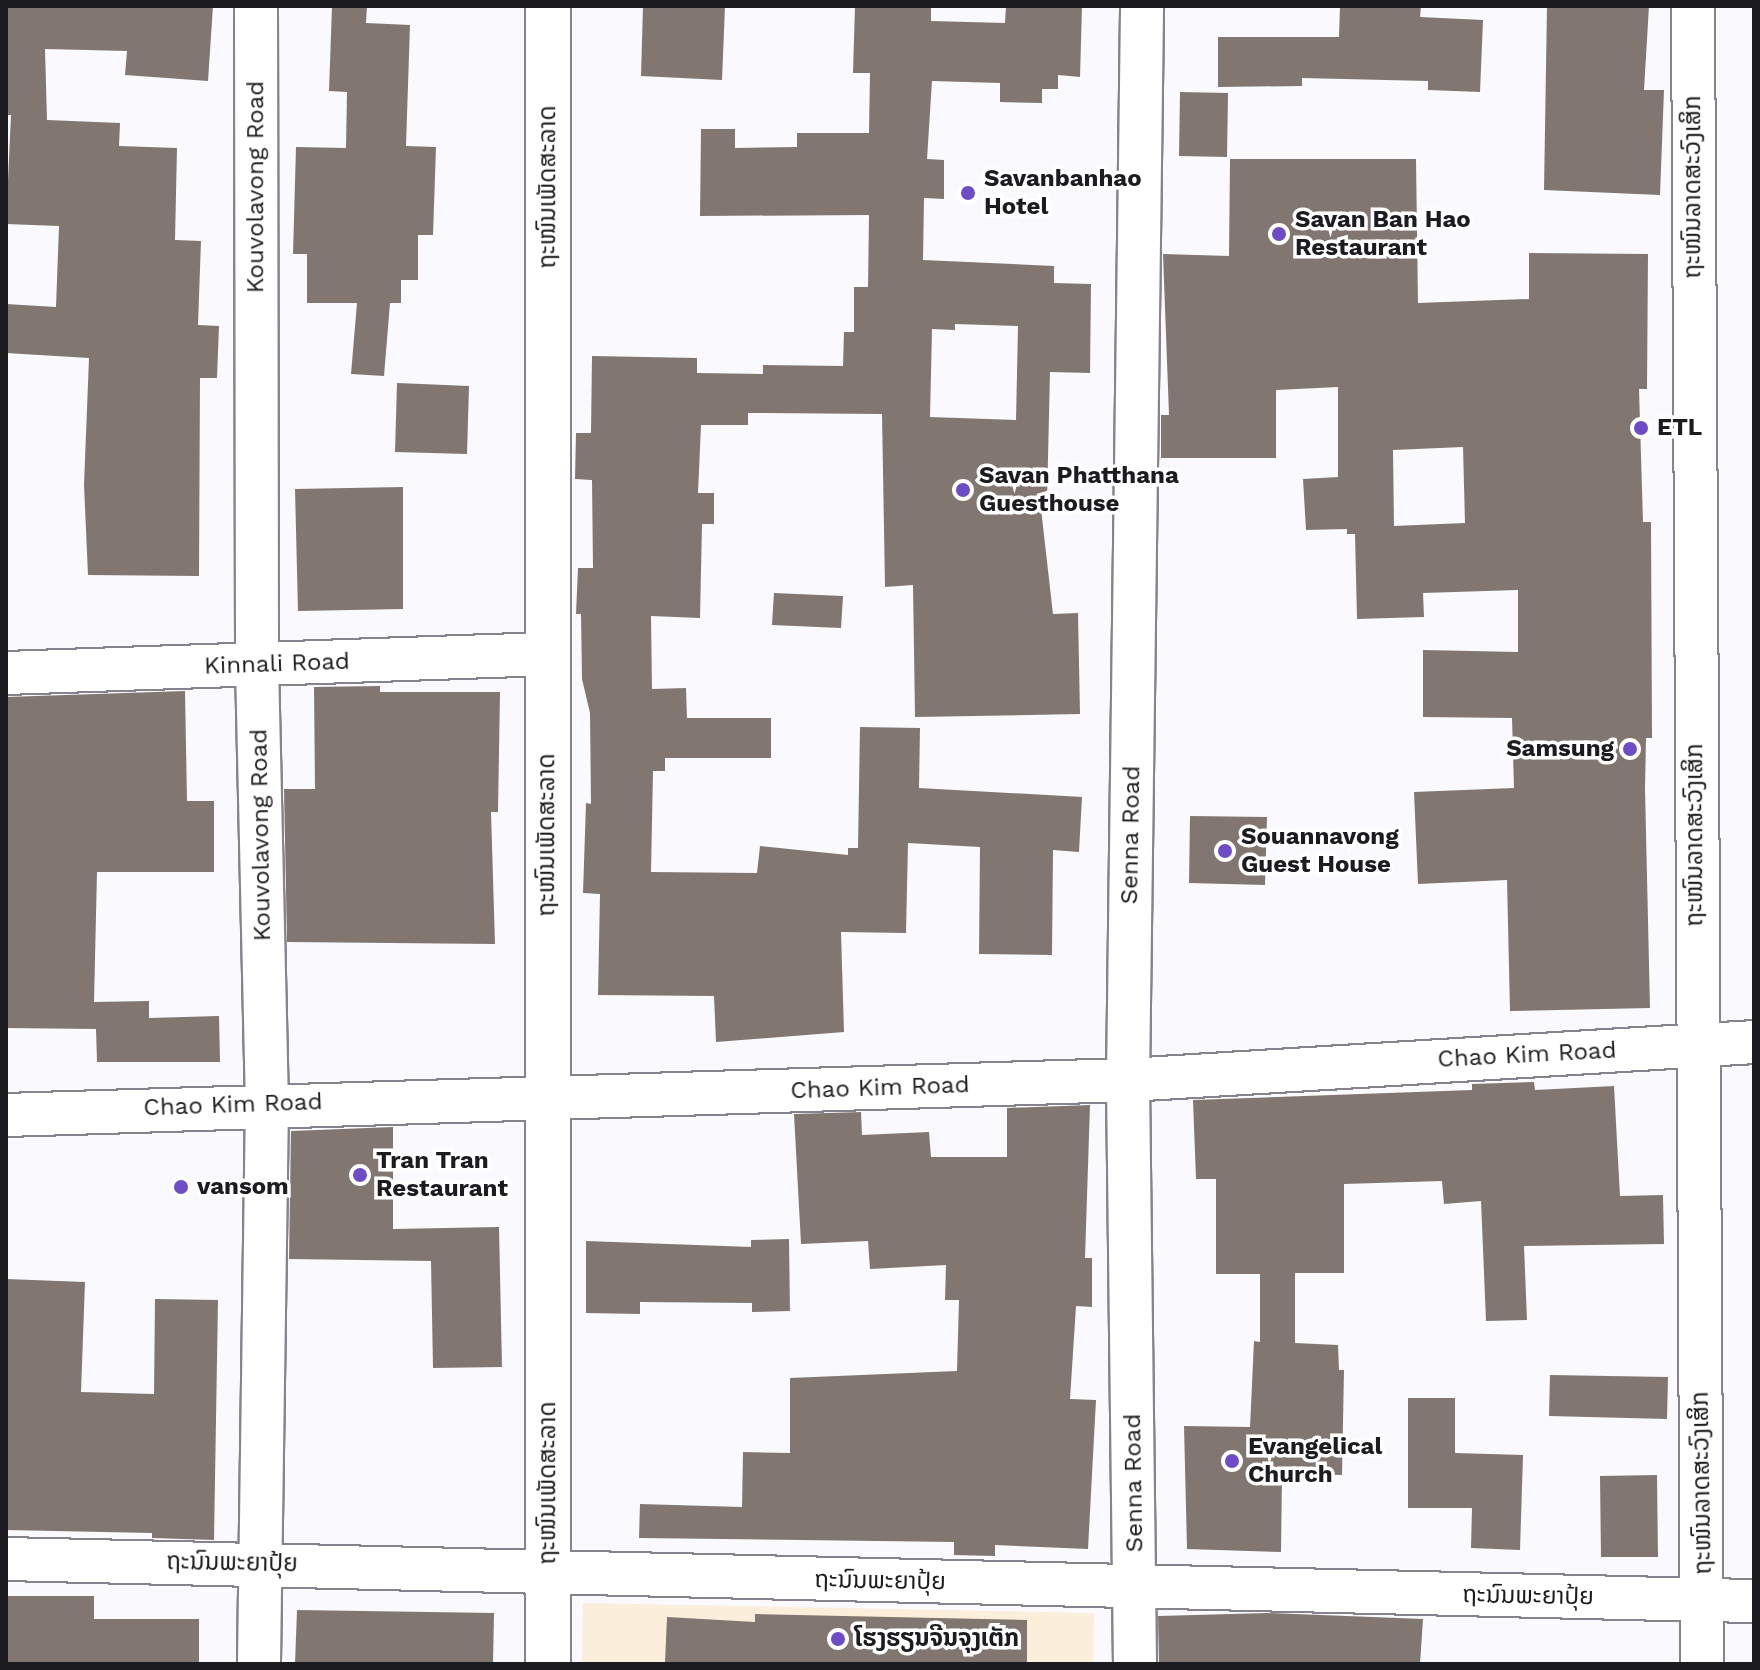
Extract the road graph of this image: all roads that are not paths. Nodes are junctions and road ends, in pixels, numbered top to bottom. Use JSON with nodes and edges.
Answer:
{"nodes":[{"id":1,"x":256,"y":6,"type":"edge"},
{"id":2,"x":548,"y":6,"type":"edge"},
{"id":3,"x":1142,"y":6,"type":"edge"},
{"id":4,"x":1693,"y":6,"type":"edge"},
{"id":5,"x":547,"y":654,"type":"junction"},
{"id":6,"x":257,"y":665,"type":"junction"},
{"id":7,"x":6,"y":673,"type":"edge"},
{"id":8,"x":1754,"y":1042,"type":"edge"},
{"id":9,"x":1696,"y":1045,"type":"junction"},
{"id":10,"x":1128,"y":1080,"type":"junction"},
{"id":11,"x":547,"y":1100,"type":"junction"},
{"id":12,"x":267,"y":1102,"type":"junction"},
{"id":13,"x":6,"y":1115,"type":"edge"},
{"id":14,"x":6,"y":1559,"type":"edge"},
{"id":15,"x":261,"y":1563,"type":"junction"},
{"id":16,"x":549,"y":1574,"type":"junction"},
{"id":17,"x":1135,"y":1586,"type":"junction"},
{"id":18,"x":1704,"y":1601,"type":"junction"},
{"id":19,"x":1754,"y":1601,"type":"edge"},
{"id":20,"x":259,"y":1664,"type":"edge"},
{"id":21,"x":548,"y":1664,"type":"edge"},
{"id":22,"x":1135,"y":1664,"type":"edge"},
{"id":23,"x":1702,"y":1664,"type":"edge"}],
"edges":[{"from":1,"to":6,"type":"street","name":"Kouvolavong Road"},
{"from":2,"to":5,"type":"main road","name":"ຖະໜົນເພັດສະລາດ"},
{"from":3,"to":10,"type":"street","name":"Senna Road"},
{"from":4,"to":9,"type":"street","name":"ຖະໜົນລາດສະວົງເສິກ"},
{"from":5,"to":6,"type":"street","name":"Kinnali Road"},
{"from":5,"to":11,"type":"main road","name":"ຖະໜົນເພັດສະລາດ"},
{"from":6,"to":7,"type":"street","name":"Kinnali Road"},
{"from":6,"to":12,"type":"street","name":"Kouvolavong Road"},
{"from":8,"to":9,"type":"street","name":"Chao Kim Road"},
{"from":9,"to":10,"type":"street","name":"Chao Kim Road"},
{"from":9,"to":18,"type":"street","name":"ຖະໜົນລາດສະວົງເສິກ"},
{"from":10,"to":11,"type":"street","name":"Chao Kim Road"},
{"from":10,"to":17,"type":"street","name":"Senna Road"},
{"from":11,"to":12,"type":"street","name":"Chao Kim Road"},
{"from":11,"to":16,"type":"main road","name":"ຖະໜົນເພັດສະລາດ"},
{"from":12,"to":13,"type":"street","name":"Chao Kim Road"},
{"from":12,"to":15,"type":"street","name":"Kouvolavong Road"},
{"from":14,"to":15,"type":"street","name":"ຖະນົນພະຍາປຸ້ຍ"},
{"from":15,"to":16,"type":"street","name":"ຖະນົນພະຍາປຸ້ຍ"},
{"from":15,"to":20,"type":"street","name":"Kouvolavong Road"},
{"from":16,"to":17,"type":"street","name":"ຖະນົນພະຍາປຸ້ຍ"},
{"from":16,"to":21,"type":"main road","name":"ຖະໜົນເພັດສະລາດ"},
{"from":17,"to":18,"type":"street","name":"ຖະນົນພະຍາປຸ້ຍ"},
{"from":17,"to":22,"type":"street","name":"Senna Road"},
{"from":18,"to":19,"type":"street","name":"ຖະນົນພະຍາປຸ້ຍ"},
{"from":18,"to":23,"type":"street","name":"ຖະໜົນລາດສະວົງເສິກ"}]}
